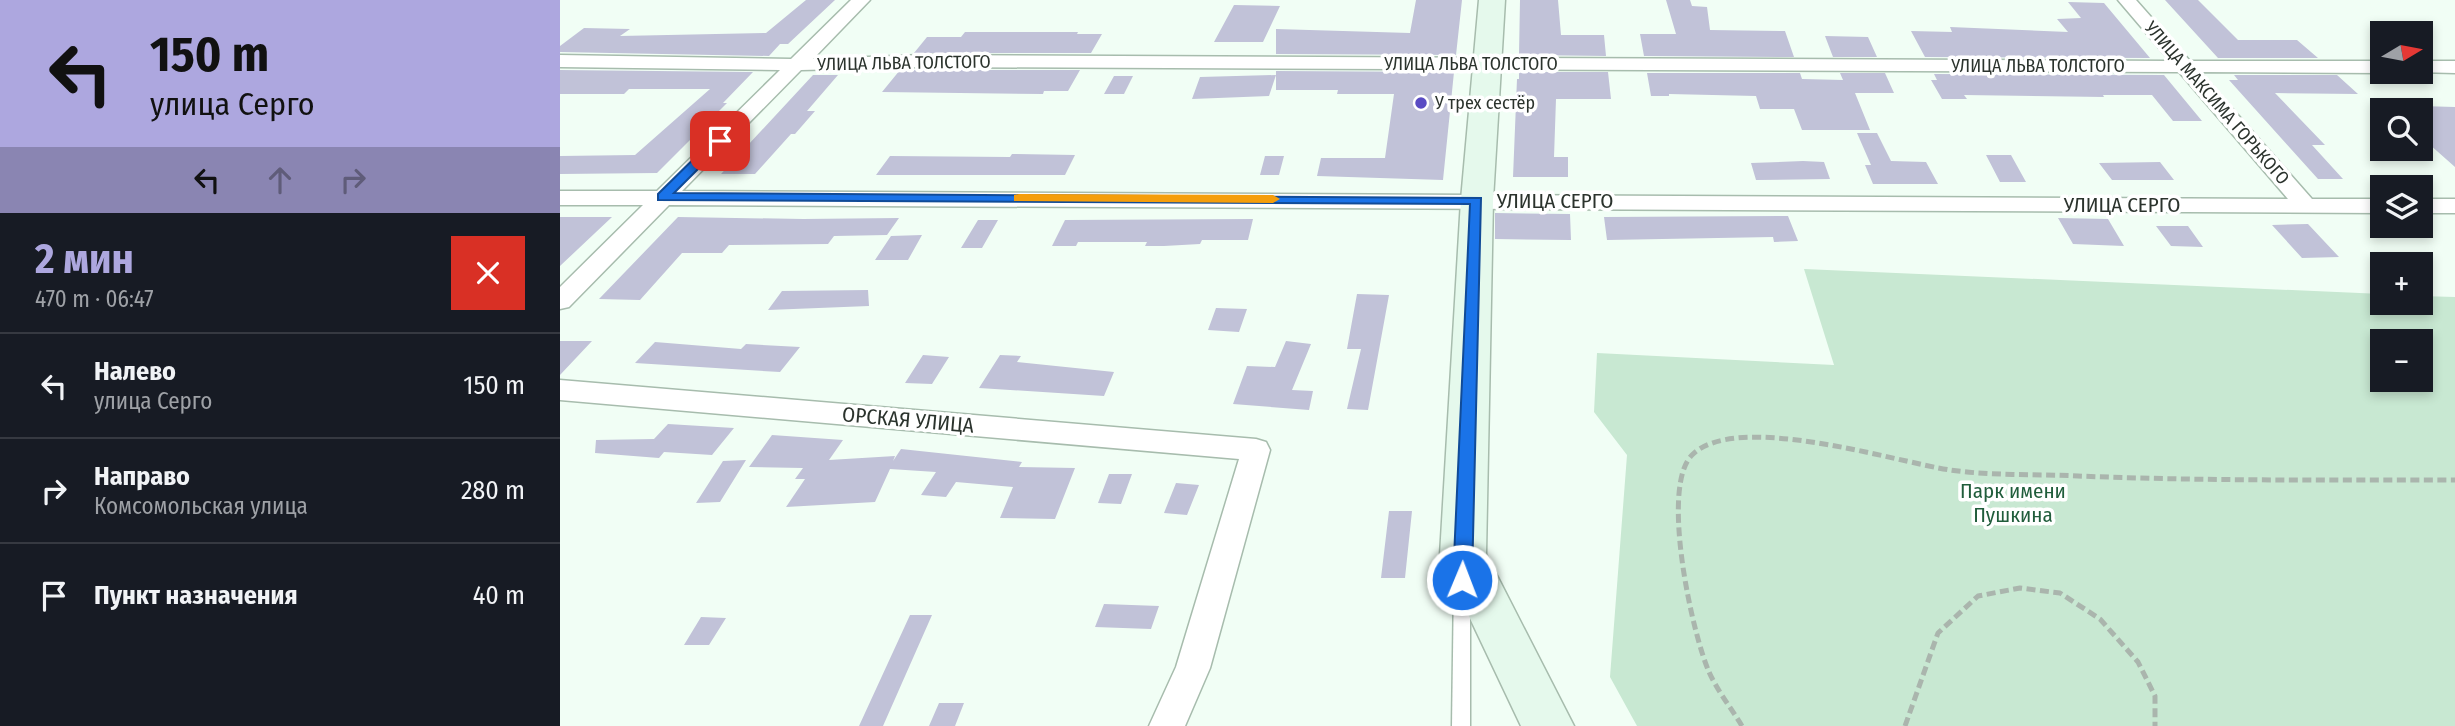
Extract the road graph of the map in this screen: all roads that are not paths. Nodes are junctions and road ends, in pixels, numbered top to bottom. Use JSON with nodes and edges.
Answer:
{"nodes":[{"id":1,"x":861,"y":0,"type":"edge"},
{"id":2,"x":1492,"y":0,"type":"edge"},
{"id":3,"x":2127,"y":0,"type":"edge"},
{"id":4,"x":560,"y":61,"type":"edge"},
{"id":5,"x":796,"y":65,"type":"junction"},
{"id":6,"x":1487,"y":65,"type":"junction"},
{"id":7,"x":2184,"y":66,"type":"junction"},
{"id":8,"x":2370,"y":67,"type":"edge"},
{"id":9,"x":2433,"y":67,"type":"edge"},
{"id":10,"x":2455,"y":67,"type":"edge"},
{"id":11,"x":663,"y":197,"type":"junction"},
{"id":12,"x":560,"y":198,"type":"edge"},
{"id":13,"x":1477,"y":200,"type":"junction"},
{"id":14,"x":2306,"y":206,"type":"junction"},
{"id":15,"x":2370,"y":206,"type":"edge"},
{"id":16,"x":2433,"y":206,"type":"edge"},
{"id":17,"x":2455,"y":206,"type":"edge"},
{"id":18,"x":560,"y":301,"type":"edge"},
{"id":19,"x":560,"y":390,"type":"edge"},
{"id":20,"x":1463,"y":555,"type":"junction"},
{"id":21,"x":1167,"y":726,"type":"edge"},
{"id":22,"x":1461,"y":726,"type":"edge"},
{"id":23,"x":1548,"y":726,"type":"edge"}],
"edges":[{"from":1,"to":5,"type":"street"},
{"from":2,"to":6,"type":"main road"},
{"from":3,"to":7,"type":"street","name":"УЛИЦА МАКСИМА ГОРЬКОГО"},
{"from":4,"to":5,"type":"street","name":"УЛИЦА ЛЬВА ТОЛСТОГО"},
{"from":5,"to":6,"type":"street","name":"УЛИЦА ЛЬВА ТОЛСТОГО"},
{"from":5,"to":11,"type":"street"},
{"from":6,"to":7,"type":"street","name":"УЛИЦА ЛЬВА ТОЛСТОГО"},
{"from":6,"to":13,"type":"main road"},
{"from":7,"to":8,"type":"street","name":"УЛИЦА ЛЬВА ТОЛСТОГО"},
{"from":7,"to":14,"type":"street","name":"УЛИЦА МАКСИМА ГОРЬКОГО"},
{"from":9,"to":10,"type":"street"},
{"from":11,"to":12,"type":"street","name":"УЛИЦА СЕРГО"},
{"from":11,"to":13,"type":"street","name":"УЛИЦА СЕРГО"},
{"from":11,"to":18,"type":"street"},
{"from":13,"to":14,"type":"street","name":"УЛИЦА СЕРГО"},
{"from":13,"to":20,"type":"main road"},
{"from":14,"to":15,"type":"street","name":"УЛИЦА СЕРГО"},
{"from":16,"to":17,"type":"street"},
{"from":19,"to":21,"type":"street","name":"ОРСКАЯ УЛИЦА"},
{"from":20,"to":22,"type":"lane"},
{"from":20,"to":23,"type":"main road"}]}
